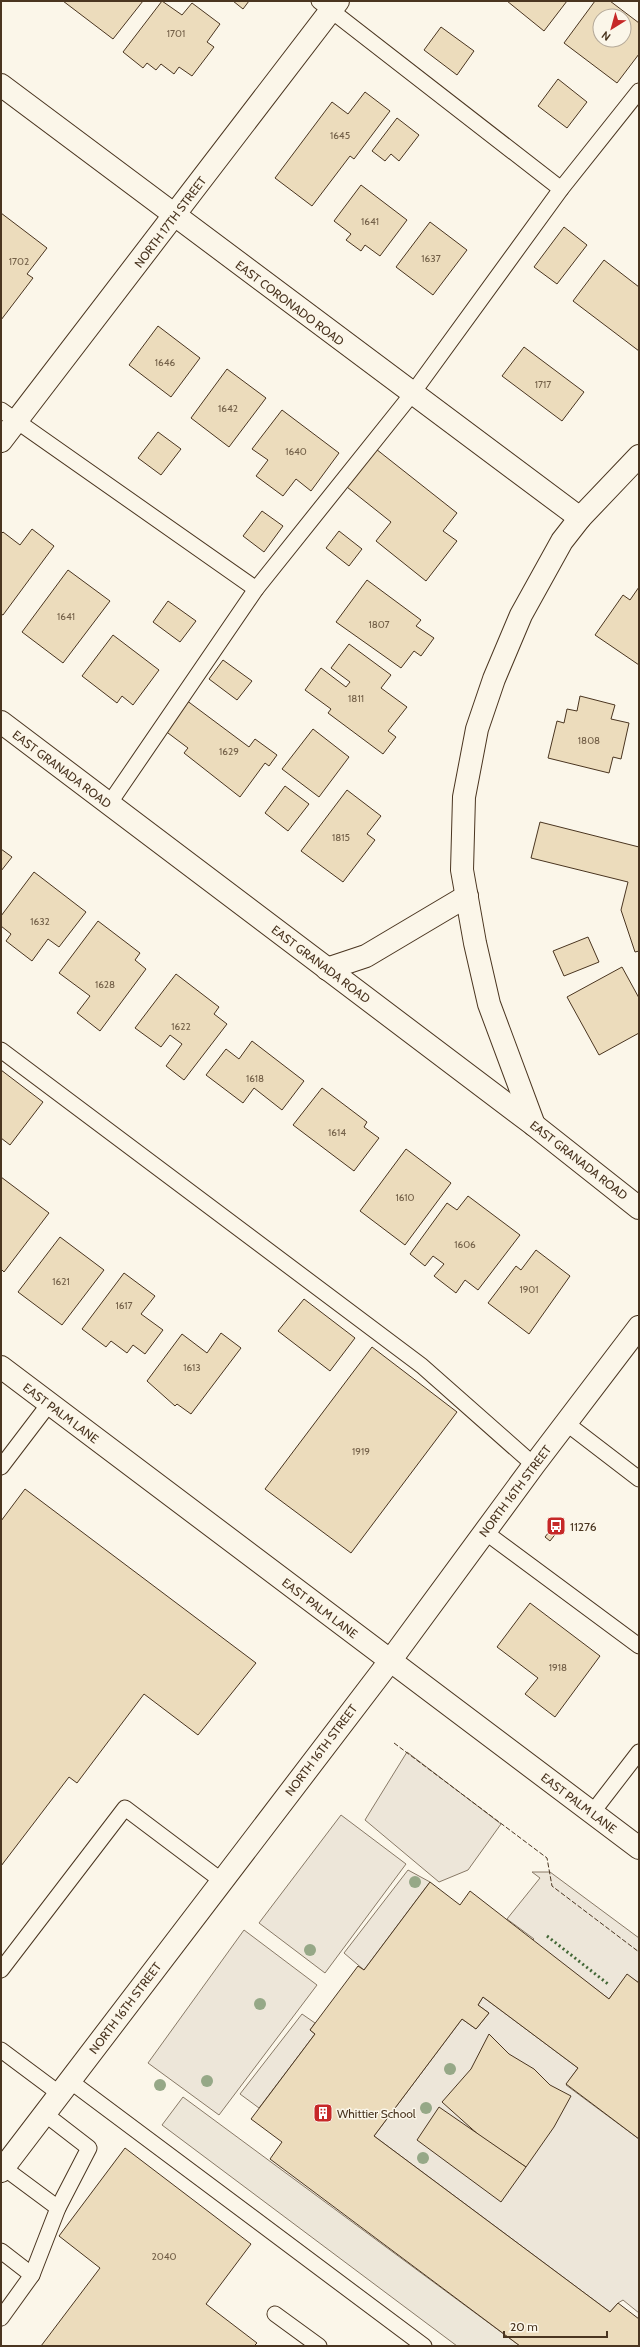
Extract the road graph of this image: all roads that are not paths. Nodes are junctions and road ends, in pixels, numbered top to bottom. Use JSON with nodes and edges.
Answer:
{"nodes":[{"id":1,"x":329,"y":4,"type":"edge"},
{"id":2,"x":1,"y":85,"type":"edge"},
{"id":3,"x":639,"y":91,"type":"edge"},
{"id":4,"x":561,"y":189,"type":"junction"},
{"id":5,"x":175,"y":216,"type":"junction"},
{"id":6,"x":412,"y":394,"type":"junction"},
{"id":7,"x":9,"y":415,"type":"edge"},
{"id":8,"x":1,"y":441,"type":"edge"},
{"id":9,"x":639,"y":456,"type":"edge"},
{"id":10,"x":580,"y":518,"type":"junction"},
{"id":11,"x":256,"y":589,"type":"junction"},
{"id":12,"x":1,"y":722,"type":"edge"},
{"id":13,"x":109,"y":804,"type":"junction"},
{"id":14,"x":467,"y":896,"type":"junction"},
{"id":15,"x":327,"y":969,"type":"junction"},
{"id":16,"x":1,"y":1050,"type":"edge"},
{"id":17,"x":534,"y":1125,"type":"junction"},
{"id":18,"x":639,"y":1208,"type":"edge"},
{"id":19,"x":639,"y":1327,"type":"edge"},
{"id":20,"x":1,"y":1367,"type":"edge"},
{"id":21,"x":50,"y":1404,"type":"junction"},
{"id":22,"x":566,"y":1423,"type":"junction"},
{"id":23,"x":534,"y":1465,"type":"junction"},
{"id":24,"x":1,"y":1467,"type":"edge"},
{"id":25,"x":639,"y":1479,"type":"edge"},
{"id":26,"x":485,"y":1532,"type":"junction"},
{"id":27,"x":639,"y":1646,"type":"edge"},
{"id":28,"x":390,"y":1661,"type":"junction"},
{"id":29,"x":639,"y":1752,"type":"edge"},
{"id":30,"x":592,"y":1813,"type":"junction"},
{"id":31,"x":639,"y":1848,"type":"edge"},
{"id":32,"x":222,"y":1881,"type":"junction"},
{"id":33,"x":1,"y":1970,"type":"edge"},
{"id":34,"x":1,"y":2050,"type":"edge"},
{"id":35,"x":65,"y":2088,"type":"junction"},
{"id":36,"x":45,"y":2114,"type":"junction"},
{"id":37,"x":2,"y":2170,"type":"edge"},
{"id":38,"x":58,"y":2208,"type":"junction"},
{"id":39,"x":1,"y":2251,"type":"edge"},
{"id":40,"x":32,"y":2275,"type":"junction"},
{"id":41,"x":275,"y":2314,"type":"dead end"},
{"id":42,"x":1,"y":2318,"type":"edge"},
{"id":43,"x":320,"y":2346,"type":"edge"},
{"id":44,"x":424,"y":2346,"type":"edge"}],
"edges":[{"from":1,"to":4,"type":"lane"},
{"from":1,"to":5,"type":"street","name":"NORTH 17TH STREET"},
{"from":2,"to":5,"type":"street","name":"EAST CORONADO ROAD"},
{"from":3,"to":4,"type":"lane"},
{"from":4,"to":6,"type":"lane"},
{"from":5,"to":6,"type":"street","name":"EAST CORONADO ROAD"},
{"from":5,"to":7,"type":"street","name":"NORTH 17TH STREET"},
{"from":6,"to":10,"type":"street","name":"EAST CORONADO ROAD"},
{"from":6,"to":11,"type":"lane"},
{"from":7,"to":8,"type":"street","name":"NORTH 17TH STREET"},
{"from":7,"to":11,"type":"lane"},
{"from":9,"to":10,"type":"street"},
{"from":10,"to":14,"type":"street"},
{"from":11,"to":13,"type":"lane"},
{"from":12,"to":13,"type":"street","name":"EAST GRANADA ROAD"},
{"from":13,"to":15,"type":"street","name":"EAST GRANADA ROAD"},
{"from":14,"to":15,"type":"street"},
{"from":14,"to":17,"type":"street"},
{"from":15,"to":17,"type":"street","name":"EAST GRANADA ROAD"},
{"from":16,"to":23,"type":"lane"},
{"from":17,"to":18,"type":"street","name":"EAST GRANADA ROAD"},
{"from":19,"to":22,"type":"street","name":"NORTH 16TH STREET"},
{"from":20,"to":21,"type":"street","name":"EAST PALM LANE"},
{"from":21,"to":24,"type":"lane"},
{"from":21,"to":28,"type":"street","name":"EAST PALM LANE"},
{"from":22,"to":23,"type":"street","name":"NORTH 16TH STREET"},
{"from":22,"to":25,"type":"lane"},
{"from":23,"to":26,"type":"street","name":"NORTH 16TH STREET"},
{"from":26,"to":27,"type":"lane"},
{"from":26,"to":28,"type":"street","name":"NORTH 16TH STREET"},
{"from":28,"to":30,"type":"street","name":"EAST PALM LANE"},
{"from":28,"to":32,"type":"street","name":"NORTH 16TH STREET"},
{"from":29,"to":30,"type":"lane"},
{"from":30,"to":31,"type":"street","name":"EAST PALM LANE"},
{"from":32,"to":33,"type":"lane"},
{"from":32,"to":35,"type":"street","name":"NORTH 16TH STREET"},
{"from":34,"to":35,"type":"lane"},
{"from":35,"to":36,"type":"street","name":"NORTH 16TH STREET"},
{"from":35,"to":44,"type":"lane"},
{"from":36,"to":37,"type":"street","name":"NORTH 16TH STREET"},
{"from":36,"to":38,"type":"lane"},
{"from":37,"to":38,"type":"lane"},
{"from":38,"to":40,"type":"lane"},
{"from":39,"to":40,"type":"lane"},
{"from":40,"to":42,"type":"lane"},
{"from":41,"to":43,"type":"lane"}]}
